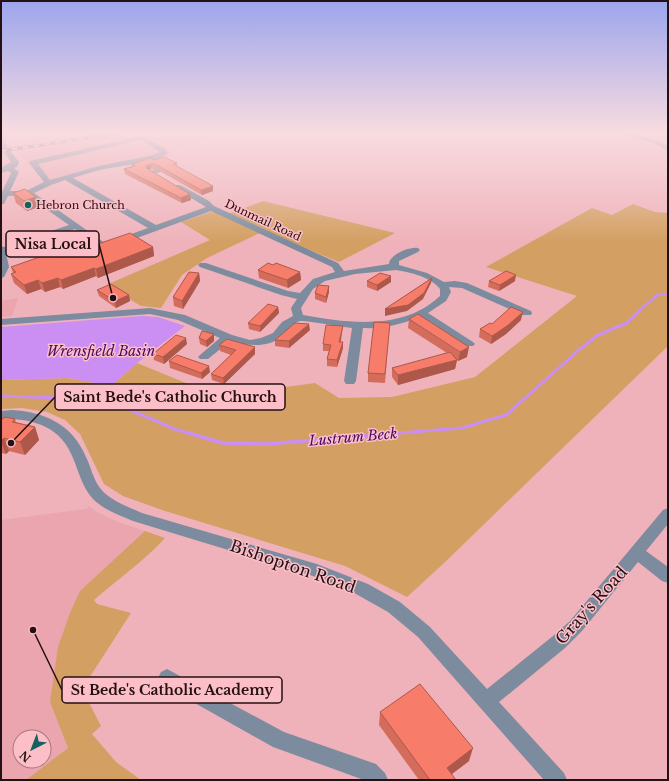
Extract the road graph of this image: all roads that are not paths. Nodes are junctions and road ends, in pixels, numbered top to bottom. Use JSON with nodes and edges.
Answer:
{"nodes":[{"id":1,"x":38,"y":169,"type":"edge"},
{"id":2,"x":94,"y":169,"type":"edge"},
{"id":3,"x":5,"y":170,"type":"edge"},
{"id":4,"x":152,"y":172,"type":"edge"},
{"id":5,"x":67,"y":178,"type":"junction"},
{"id":6,"x":48,"y":183,"type":"junction"},
{"id":7,"x":28,"y":193,"type":"junction"},
{"id":8,"x":6,"y":194,"type":"junction"},
{"id":9,"x":1,"y":202,"type":"edge"},
{"id":10,"x":211,"y":208,"type":"junction"},
{"id":11,"x":75,"y":226,"type":"junction"},
{"id":12,"x":156,"y":229,"type":"junction"},
{"id":13,"x":1,"y":250,"type":"edge"},
{"id":14,"x":415,"y":250,"type":"dead end"},
{"id":15,"x":204,"y":265,"type":"dead end"},
{"id":16,"x":394,"y":267,"type":"junction"},
{"id":17,"x":1,"y":275,"type":"edge"},
{"id":18,"x":342,"y":275,"type":"junction"},
{"id":19,"x":442,"y":285,"type":"junction"},
{"id":20,"x":304,"y":297,"type":"junction"},
{"id":21,"x":521,"y":312,"type":"edge"},
{"id":22,"x":422,"y":314,"type":"junction"},
{"id":23,"x":298,"y":317,"type":"junction"},
{"id":24,"x":1,"y":322,"type":"edge"},
{"id":25,"x":358,"y":325,"type":"junction"},
{"id":26,"x":228,"y":337,"type":"junction"},
{"id":27,"x":469,"y":344,"type":"dead end"},
{"id":28,"x":204,"y":357,"type":"dead end"},
{"id":29,"x":350,"y":381,"type":"dead end"},
{"id":30,"x":1,"y":415,"type":"edge"},
{"id":31,"x":668,"y":514,"type":"edge"},
{"id":32,"x":637,"y":553,"type":"junction"},
{"id":33,"x":668,"y":576,"type":"edge"},
{"id":34,"x":167,"y":678,"type":"dead end"},
{"id":35,"x":486,"y":701,"type":"junction"},
{"id":36,"x":378,"y":780,"type":"edge"},
{"id":37,"x":556,"y":780,"type":"edge"}],
"edges":[{"from":1,"to":6,"type":"street"},
{"from":2,"to":5,"type":"street"},
{"from":3,"to":8,"type":"street"},
{"from":4,"to":10,"type":"street","name":"Dunmail Road"},
{"from":5,"to":6,"type":"street"},
{"from":5,"to":12,"type":"street"},
{"from":6,"to":7,"type":"street"},
{"from":7,"to":8,"type":"street"},
{"from":7,"to":11,"type":"street"},
{"from":8,"to":9,"type":"street"},
{"from":10,"to":12,"type":"street"},
{"from":10,"to":18,"type":"street","name":"Dunmail Road"},
{"from":11,"to":12,"type":"street"},
{"from":11,"to":13,"type":"street"},
{"from":13,"to":17,"type":"street"},
{"from":14,"to":16,"type":"street"},
{"from":15,"to":20,"type":"street"},
{"from":16,"to":18,"type":"street"},
{"from":16,"to":19,"type":"street"},
{"from":18,"to":20,"type":"street"},
{"from":19,"to":21,"type":"street"},
{"from":19,"to":22,"type":"street"},
{"from":20,"to":23,"type":"street"},
{"from":22,"to":25,"type":"street"},
{"from":22,"to":27,"type":"street"},
{"from":23,"to":25,"type":"street"},
{"from":23,"to":26,"type":"street"},
{"from":24,"to":26,"type":"street"},
{"from":25,"to":29,"type":"street"},
{"from":26,"to":28,"type":"street"},
{"from":30,"to":35,"type":"street","name":"Bishopton Road"},
{"from":31,"to":32,"type":"street","name":"Gray's Road"},
{"from":32,"to":33,"type":"street"},
{"from":32,"to":35,"type":"street","name":"Gray's Road"},
{"from":34,"to":36,"type":"street"},
{"from":35,"to":37,"type":"street","name":"Bishopton Road"}]}
